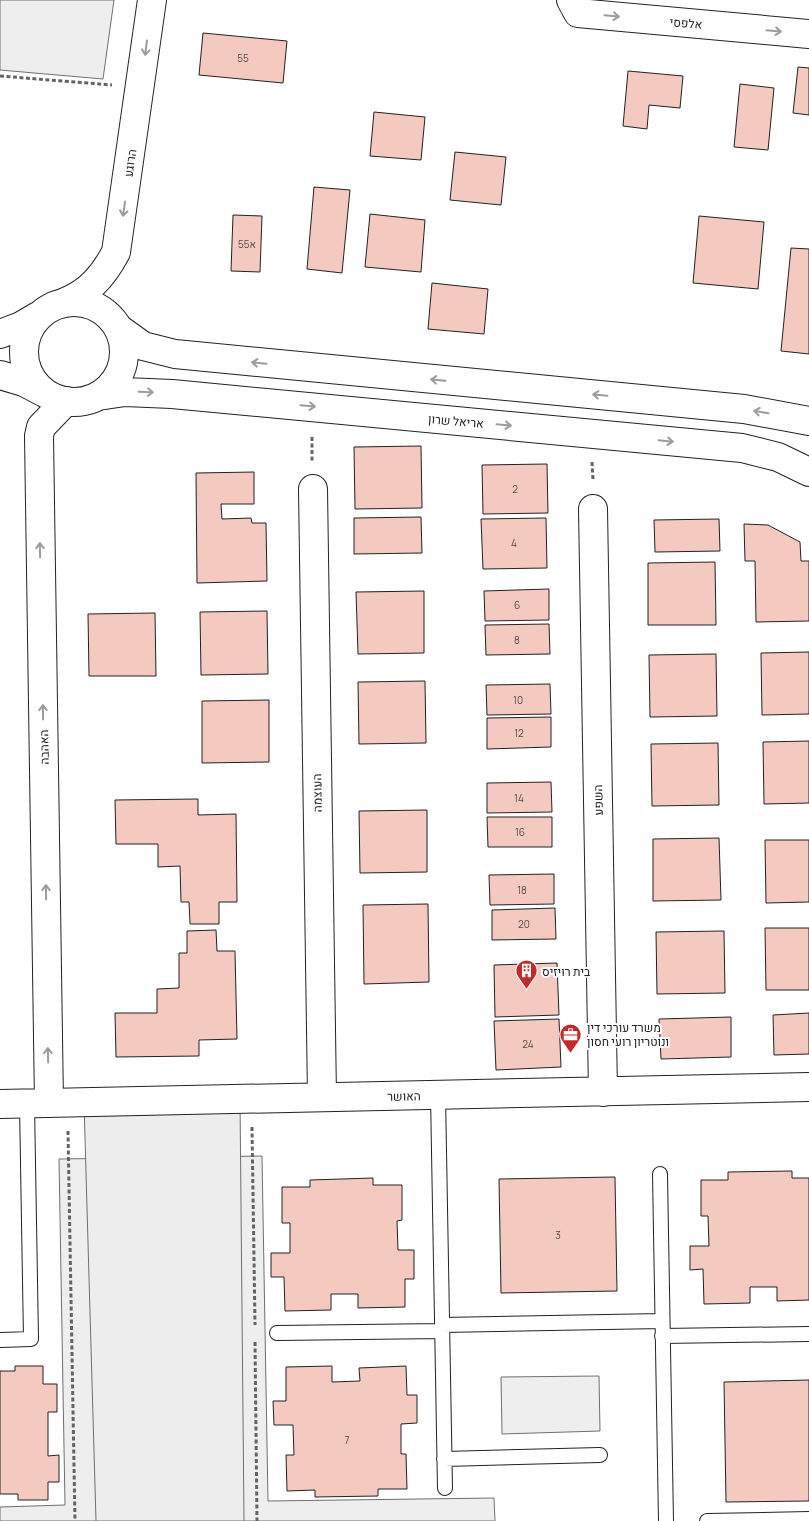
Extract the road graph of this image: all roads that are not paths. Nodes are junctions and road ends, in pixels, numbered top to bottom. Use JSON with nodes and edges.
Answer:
{"nodes":[{"id":1,"x":152,"y":0,"type":"edge"},
{"id":2,"x":571,"y":0,"type":"edge"},
{"id":3,"x":809,"y":34,"type":"edge"},
{"id":4,"x":65,"y":302,"type":"junction"},
{"id":5,"x":38,"y":316,"type":"junction"},
{"id":6,"x":118,"y":328,"type":"junction"},
{"id":7,"x":0,"y":334,"type":"edge"},
{"id":8,"x":0,"y":375,"type":"edge"},
{"id":9,"x":98,"y":396,"type":"junction"},
{"id":10,"x":56,"y":397,"type":"junction"},
{"id":11,"x":809,"y":421,"type":"edge"},
{"id":12,"x":809,"y":472,"type":"edge"},
{"id":13,"x":313,"y":489,"type":"road end"},
{"id":14,"x":593,"y":509,"type":"road end"},
{"id":15,"x":809,"y":1087,"type":"edge"},
{"id":16,"x":603,"y":1092,"type":"junction"},
{"id":17,"x":438,"y":1095,"type":"junction"},
{"id":18,"x":322,"y":1097,"type":"junction"},
{"id":19,"x":48,"y":1103,"type":"junction"},
{"id":20,"x":0,"y":1104,"type":"edge"},
{"id":21,"x":660,"y":1174,"type":"dead end"},
{"id":22,"x":662,"y":1321,"type":"junction"},
{"id":23,"x":442,"y":1328,"type":"junction"},
{"id":24,"x":277,"y":1333,"type":"dead end"},
{"id":25,"x":809,"y":1334,"type":"edge"},
{"id":26,"x":662,"y":1336,"type":"junction"},
{"id":27,"x":0,"y":1340,"type":"edge"},
{"id":28,"x":600,"y":1455,"type":"dead end"},
{"id":29,"x":444,"y":1459,"type":"junction"},
{"id":30,"x":445,"y":1488,"type":"dead end"},
{"id":31,"x":809,"y":1519,"type":"edge"},
{"id":32,"x":666,"y":1521,"type":"edge"},
{"id":33,"x":707,"y":1521,"type":"edge"}],
"edges":[{"from":1,"to":4,"type":"street","name":"הרוגע","one_way":true},
{"from":2,"to":3,"type":"street","name":"אלפסי","one_way":true},
{"from":4,"to":5,"type":"street"},
{"from":4,"to":6,"type":"street"},
{"from":5,"to":7,"type":"street"},
{"from":5,"to":10,"type":"street"},
{"from":6,"to":9,"type":"street"},
{"from":11,"to":6,"type":"street","one_way":true},
{"from":8,"to":10,"type":"street"},
{"from":9,"to":10,"type":"street"},
{"from":9,"to":12,"type":"street","name":"אריאל שרון","one_way":true},
{"from":19,"to":10,"type":"street","name":"האהבה","one_way":true},
{"from":13,"to":18,"type":"street","name":"העוצמה"},
{"from":14,"to":16,"type":"street","name":"השפע"},
{"from":15,"to":16,"type":"street","name":"האושר"},
{"from":16,"to":17,"type":"street","name":"האושר"},
{"from":17,"to":18,"type":"street","name":"האושר"},
{"from":17,"to":23,"type":"lane"},
{"from":18,"to":19,"type":"street","name":"האושר"},
{"from":19,"to":20,"type":"street","name":"האושר"},
{"from":19,"to":27,"type":"lane"},
{"from":21,"to":22,"type":"lane"},
{"from":22,"to":23,"type":"lane"},
{"from":22,"to":26,"type":"lane"},
{"from":23,"to":24,"type":"lane"},
{"from":23,"to":29,"type":"lane"},
{"from":25,"to":26,"type":"lane"},
{"from":26,"to":32,"type":"lane"},
{"from":28,"to":29,"type":"lane"},
{"from":29,"to":30,"type":"lane"},
{"from":31,"to":33,"type":"lane"}]}
